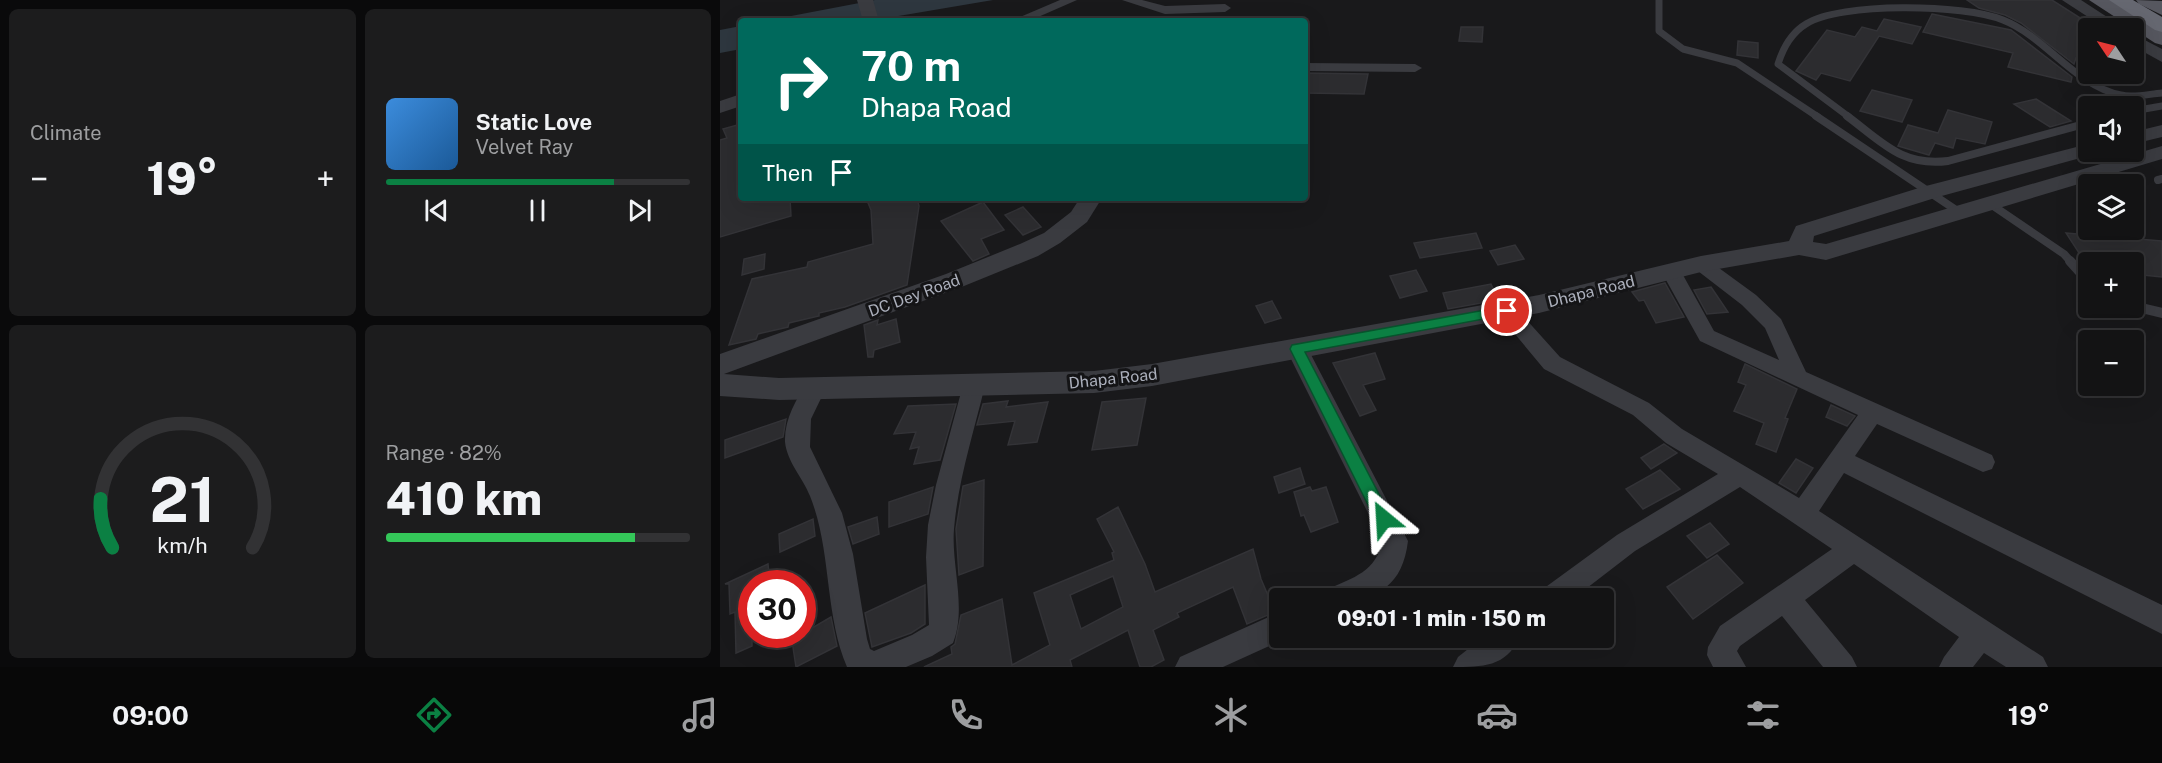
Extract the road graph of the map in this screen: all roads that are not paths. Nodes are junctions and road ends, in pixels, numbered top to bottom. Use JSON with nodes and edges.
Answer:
{"nodes":[{"id":1,"x":865,"y":0,"type":"edge"},
{"id":2,"x":1071,"y":0,"type":"edge"},
{"id":3,"x":1128,"y":0,"type":"edge"},
{"id":4,"x":1659,"y":0,"type":"edge"},
{"id":5,"x":2070,"y":0,"type":"edge"},
{"id":6,"x":2099,"y":0,"type":"edge"},
{"id":7,"x":2146,"y":0,"type":"edge"},
{"id":8,"x":2125,"y":1,"type":"edge"},
{"id":9,"x":1225,"y":8,"type":"dead end"},
{"id":10,"x":2162,"y":9,"type":"edge"},
{"id":11,"x":870,"y":18,"type":"edge"},
{"id":12,"x":1025,"y":18,"type":"edge"},
{"id":13,"x":2100,"y":18,"type":"edge"},
{"id":14,"x":2162,"y":18,"type":"edge"},
{"id":15,"x":2162,"y":26,"type":"edge"},
{"id":16,"x":2162,"y":39,"type":"edge"},
{"id":17,"x":2144,"y":46,"type":"edge"},
{"id":18,"x":2162,"y":57,"type":"edge"},
{"id":19,"x":1308,"y":67,"type":"edge"},
{"id":20,"x":1415,"y":68,"type":"dead end"},
{"id":21,"x":2162,"y":93,"type":"edge"},
{"id":22,"x":2136,"y":96,"type":"edge"},
{"id":23,"x":2136,"y":96,"type":"edge"},
{"id":24,"x":738,"y":101,"type":"edge"},
{"id":25,"x":2162,"y":106,"type":"edge"},
{"id":26,"x":720,"y":107,"type":"edge"},
{"id":27,"x":2144,"y":109,"type":"edge"},
{"id":28,"x":2078,"y":126,"type":"edge"},
{"id":29,"x":2162,"y":131,"type":"edge"},
{"id":30,"x":2144,"y":135,"type":"edge"},
{"id":31,"x":2162,"y":152,"type":"edge"},
{"id":32,"x":2078,"y":153,"type":"edge"},
{"id":33,"x":1930,"y":192,"type":"junction"},
{"id":34,"x":1089,"y":201,"type":"edge"},
{"id":35,"x":1989,"y":203,"type":"junction"},
{"id":36,"x":1959,"y":212,"type":"junction"},
{"id":37,"x":1799,"y":247,"type":"junction"},
{"id":38,"x":1701,"y":264,"type":"junction"},
{"id":39,"x":2078,"y":270,"type":"edge"},
{"id":40,"x":1671,"y":271,"type":"junction"},
{"id":41,"x":2144,"y":309,"type":"edge"},
{"id":42,"x":1507,"y":311,"type":"junction"},
{"id":43,"x":2162,"y":313,"type":"edge"},
{"id":44,"x":1297,"y":349,"type":"junction"},
{"id":45,"x":720,"y":365,"type":"edge"},
{"id":46,"x":1798,"y":378,"type":"junction"},
{"id":47,"x":974,"y":385,"type":"junction"},
{"id":48,"x":720,"y":386,"type":"edge"},
{"id":49,"x":815,"y":388,"type":"junction"},
{"id":50,"x":1873,"y":411,"type":"junction"},
{"id":51,"x":1839,"y":460,"type":"junction"},
{"id":52,"x":1983,"y":462,"type":"dead end"},
{"id":53,"x":1740,"y":474,"type":"junction"},
{"id":54,"x":1802,"y":515,"type":"junction"},
{"id":55,"x":1853,"y":550,"type":"junction"},
{"id":56,"x":1358,"y":588,"type":"edge"},
{"id":57,"x":1566,"y":588,"type":"edge"},
{"id":58,"x":1785,"y":598,"type":"junction"},
{"id":59,"x":2162,"y":620,"type":"edge"},
{"id":60,"x":1269,"y":631,"type":"edge"},
{"id":61,"x":1980,"y":634,"type":"junction"},
{"id":62,"x":1492,"y":648,"type":"edge"},
{"id":63,"x":873,"y":667,"type":"edge"},
{"id":64,"x":1190,"y":667,"type":"edge"},
{"id":65,"x":1468,"y":667,"type":"edge"},
{"id":66,"x":1731,"y":667,"type":"edge"},
{"id":67,"x":1842,"y":667,"type":"edge"},
{"id":68,"x":1954,"y":667,"type":"edge"},
{"id":69,"x":2033,"y":667,"type":"edge"}],
"edges":[{"from":1,"to":11,"type":"street"},
{"from":2,"to":12,"type":"street"},
{"from":3,"to":9,"type":"street"},
{"from":4,"to":33,"type":"lane"},
{"from":5,"to":13,"type":"street"},
{"from":6,"to":16,"type":"main road"},
{"from":7,"to":10,"type":"main road"},
{"from":8,"to":14,"type":"highway"},
{"from":8,"to":15,"type":"highway"},
{"from":17,"to":18,"type":"street"},
{"from":19,"to":20,"type":"street"},
{"from":21,"to":23,"type":"lane"},
{"from":22,"to":28,"type":"lane"},
{"from":24,"to":26,"type":"street"},
{"from":25,"to":27,"type":"lane"},
{"from":29,"to":30,"type":"street"},
{"from":31,"to":35,"type":"street","name":"Dhapa Road"},
{"from":32,"to":33,"type":"street"},
{"from":33,"to":36,"type":"lane"},
{"from":33,"to":37,"type":"street"},
{"from":34,"to":45,"type":"street","name":"DC Dey Road"},
{"from":35,"to":36,"type":"street","name":"Dhapa Road"},
{"from":35,"to":39,"type":"lane"},
{"from":36,"to":37,"type":"street","name":"Dhapa Road"},
{"from":37,"to":38,"type":"street","name":"Dhapa Road"},
{"from":38,"to":40,"type":"street","name":"Dhapa Road"},
{"from":38,"to":46,"type":"street"},
{"from":40,"to":42,"type":"street","name":"Dhapa Road"},
{"from":40,"to":46,"type":"street"},
{"from":41,"to":43,"type":"lane"},
{"from":42,"to":44,"type":"street","name":"Dhapa Road"},
{"from":42,"to":53,"type":"street"},
{"from":44,"to":47,"type":"street","name":"Dhapa Road"},
{"from":44,"to":56,"type":"street"},
{"from":46,"to":50,"type":"street"},
{"from":47,"to":49,"type":"street","name":"Dhapa Road"},
{"from":47,"to":63,"type":"street"},
{"from":48,"to":49,"type":"street","name":"Dhapa Road"},
{"from":49,"to":63,"type":"street"},
{"from":50,"to":51,"type":"street"},
{"from":50,"to":52,"type":"street"},
{"from":51,"to":54,"type":"street"},
{"from":51,"to":59,"type":"street"},
{"from":53,"to":54,"type":"street"},
{"from":53,"to":57,"type":"street"},
{"from":54,"to":55,"type":"street"},
{"from":55,"to":58,"type":"street"},
{"from":55,"to":61,"type":"street"},
{"from":58,"to":66,"type":"street"},
{"from":58,"to":67,"type":"street"},
{"from":60,"to":64,"type":"street"},
{"from":61,"to":68,"type":"street"},
{"from":61,"to":69,"type":"street"},
{"from":62,"to":65,"type":"street"}]}
